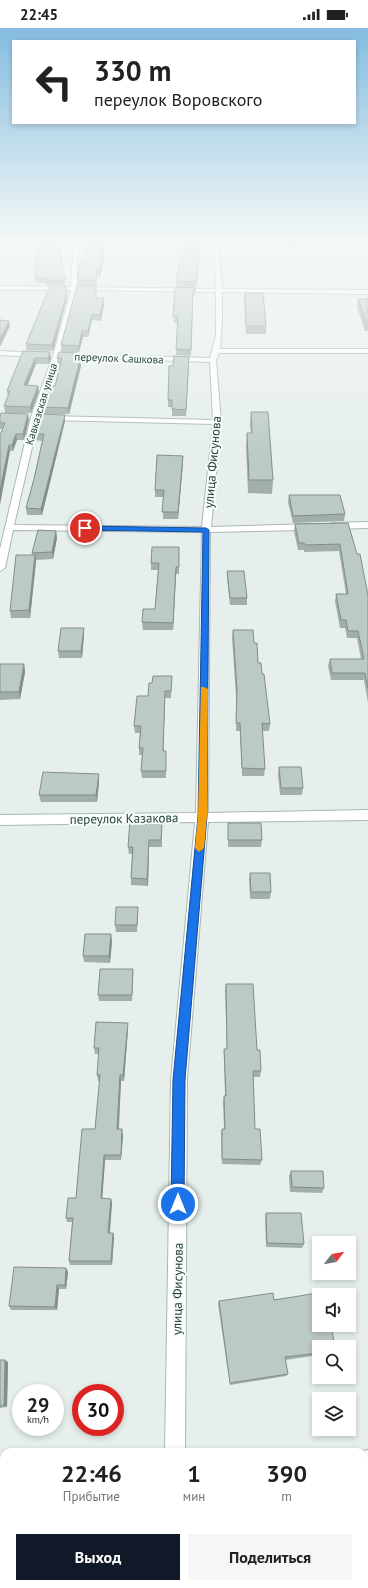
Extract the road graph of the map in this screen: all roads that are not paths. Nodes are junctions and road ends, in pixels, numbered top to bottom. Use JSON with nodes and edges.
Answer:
{"nodes":[{"id":1,"x":67,"y":313,"type":"edge"},
{"id":2,"x":218,"y":313,"type":"edge"},
{"id":3,"x":368,"y":351,"type":"edge"},
{"id":4,"x":0,"y":353,"type":"edge"},
{"id":5,"x":56,"y":356,"type":"junction"},
{"id":6,"x":216,"y":356,"type":"junction"},
{"id":7,"x":31,"y":417,"type":"junction"},
{"id":8,"x":217,"y":422,"type":"junction"},
{"id":9,"x":368,"y":526,"type":"edge"},
{"id":10,"x":9,"y":527,"type":"junction"},
{"id":11,"x":206,"y":530,"type":"junction"},
{"id":12,"x":0,"y":568,"type":"edge"},
{"id":13,"x":368,"y":815,"type":"edge"},
{"id":14,"x":202,"y":816,"type":"junction"},
{"id":15,"x":0,"y":820,"type":"edge"},
{"id":16,"x":175,"y":1448,"type":"edge"}],
"edges":[{"from":1,"to":5,"type":"street","name":"Кавказская улица"},
{"from":2,"to":6,"type":"street","name":"улица Фисунова"},
{"from":3,"to":6,"type":"street","name":"переулок Сашкова"},
{"from":4,"to":5,"type":"street","name":"переулок Сашкова"},
{"from":5,"to":6,"type":"street","name":"переулок Сашкова"},
{"from":5,"to":7,"type":"street","name":"Кавказская улица"},
{"from":6,"to":8,"type":"street","name":"улица Фисунова"},
{"from":7,"to":8,"type":"street"},
{"from":7,"to":10,"type":"street","name":"Кавказская улица"},
{"from":8,"to":11,"type":"street","name":"улица Фисунова"},
{"from":9,"to":11,"type":"street"},
{"from":10,"to":11,"type":"street"},
{"from":10,"to":12,"type":"street","name":"Кавказская улица"},
{"from":11,"to":14,"type":"street","name":"улица Фисунова"},
{"from":13,"to":14,"type":"street","name":"переулок Казакова"},
{"from":14,"to":15,"type":"street","name":"переулок Казакова"},
{"from":14,"to":16,"type":"street","name":"улица Фисунова"}]}
